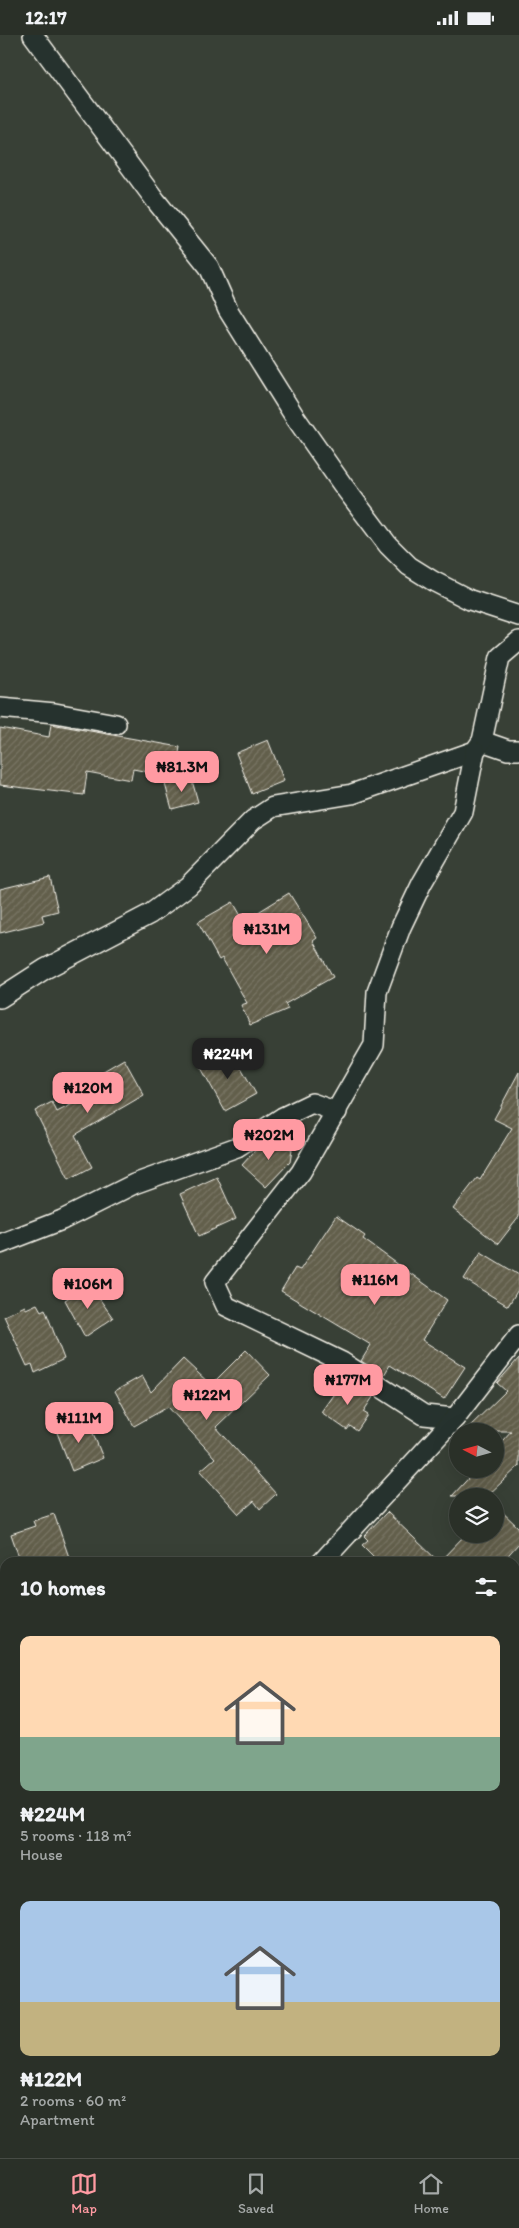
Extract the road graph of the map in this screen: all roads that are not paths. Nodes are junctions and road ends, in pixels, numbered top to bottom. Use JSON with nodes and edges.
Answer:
{"nodes":[{"id":1,"x":33,"y":35,"type":"edge"},
{"id":2,"x":519,"y":616,"type":"edge"},
{"id":3,"x":519,"y":641,"type":"edge"},
{"id":4,"x":0,"y":708,"type":"edge"},
{"id":5,"x":116,"y":724,"type":"dead end"},
{"id":6,"x":479,"y":746,"type":"junction"},
{"id":7,"x":519,"y":750,"type":"edge"},
{"id":8,"x":0,"y":998,"type":"edge"},
{"id":9,"x":337,"y":1112,"type":"junction"},
{"id":10,"x":0,"y":1244,"type":"edge"},
{"id":11,"x":519,"y":1335,"type":"edge"},
{"id":12,"x":454,"y":1418,"type":"junction"},
{"id":13,"x":327,"y":1557,"type":"edge"}],
"edges":[{"from":1,"to":2,"type":"street"},
{"from":3,"to":6,"type":"street"},
{"from":4,"to":5,"type":"street"},
{"from":6,"to":7,"type":"street"},
{"from":6,"to":8,"type":"street"},
{"from":6,"to":9,"type":"street"},
{"from":9,"to":10,"type":"street"},
{"from":9,"to":12,"type":"street"},
{"from":11,"to":12,"type":"street"},
{"from":12,"to":13,"type":"street"}]}
